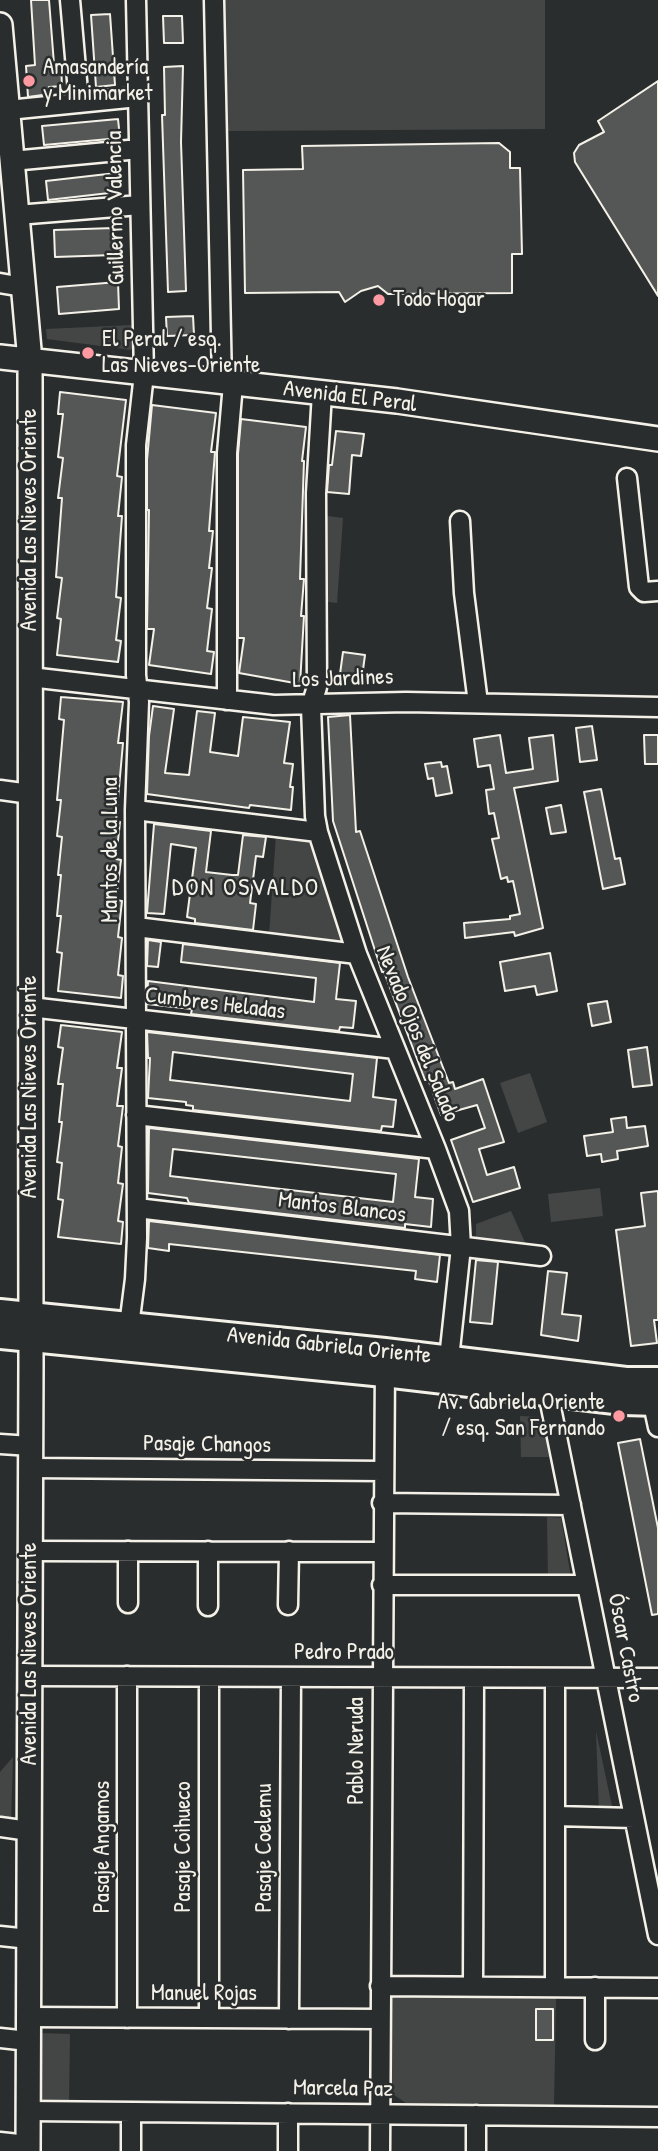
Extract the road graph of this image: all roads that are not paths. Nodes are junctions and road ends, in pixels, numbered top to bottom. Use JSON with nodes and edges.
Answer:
{"nodes":[{"id":1,"x":70,"y":0,"type":"edge"},
{"id":2,"x":136,"y":0,"type":"edge"},
{"id":3,"x":214,"y":0,"type":"edge"},
{"id":4,"x":0,"y":25,"type":"edge"},
{"id":5,"x":138,"y":97,"type":"junction"},
{"id":6,"x":79,"y":103,"type":"junction"},
{"id":7,"x":8,"y":110,"type":"junction"},
{"id":8,"x":139,"y":149,"type":"junction"},
{"id":9,"x":12,"y":161,"type":"junction"},
{"id":10,"x":140,"y":205,"type":"junction"},
{"id":11,"x":17,"y":215,"type":"junction"},
{"id":12,"x":0,"y":283,"type":"edge"},
{"id":13,"x":23,"y":287,"type":"junction"},
{"id":14,"x":0,"y":357,"type":"edge"},
{"id":15,"x":30,"y":361,"type":"junction"},
{"id":16,"x":144,"y":374,"type":"junction"},
{"id":17,"x":228,"y":383,"type":"junction"},
{"id":18,"x":322,"y":393,"type":"junction"},
{"id":19,"x":658,"y":439,"type":"edge"},
{"id":20,"x":627,"y":478,"type":"dead end"},
{"id":21,"x":460,"y":521,"type":"dead end"},
{"id":22,"x":658,"y":591,"type":"edge"},
{"id":23,"x":30,"y":677,"type":"junction"},
{"id":24,"x":138,"y":690,"type":"junction"},
{"id":25,"x":227,"y":700,"type":"junction"},
{"id":26,"x":478,"y":704,"type":"junction"},
{"id":27,"x":311,"y":706,"type":"junction"},
{"id":28,"x":658,"y":706,"type":"edge"},
{"id":29,"x":0,"y":790,"type":"edge"},
{"id":30,"x":30,"y":794,"type":"junction"},
{"id":31,"x":135,"y":810,"type":"junction"},
{"id":32,"x":318,"y":832,"type":"junction"},
{"id":33,"x":135,"y":927,"type":"junction"},
{"id":34,"x":357,"y":954,"type":"junction"},
{"id":35,"x":30,"y":1007,"type":"junction"},
{"id":36,"x":136,"y":1019,"type":"junction"},
{"id":37,"x":395,"y":1049,"type":"junction"},
{"id":38,"x":136,"y":1115,"type":"junction"},
{"id":39,"x":436,"y":1150,"type":"junction"},
{"id":40,"x":137,"y":1209,"type":"junction"},
{"id":41,"x":461,"y":1247,"type":"junction"},
{"id":42,"x":541,"y":1256,"type":"dead end"},
{"id":43,"x":0,"y":1311,"type":"edge"},
{"id":44,"x":31,"y":1315,"type":"junction"},
{"id":45,"x":129,"y":1326,"type":"junction"},
{"id":46,"x":0,"y":1336,"type":"edge"},
{"id":47,"x":32,"y":1340,"type":"junction"},
{"id":48,"x":385,"y":1363,"type":"junction"},
{"id":49,"x":447,"y":1370,"type":"junction"},
{"id":50,"x":546,"y":1381,"type":"junction"},
{"id":51,"x":657,"y":1403,"type":"edge"},
{"id":52,"x":0,"y":1444,"type":"edge"},
{"id":53,"x":31,"y":1457,"type":"junction"},
{"id":54,"x":383,"y":1471,"type":"junction"},
{"id":55,"x":382,"y":1503,"type":"junction"},
{"id":56,"x":571,"y":1505,"type":"junction"},
{"id":57,"x":31,"y":1551,"type":"junction"},
{"id":58,"x":128,"y":1551,"type":"junction"},
{"id":59,"x":208,"y":1551,"type":"junction"},
{"id":60,"x":289,"y":1551,"type":"junction"},
{"id":61,"x":382,"y":1552,"type":"junction"},
{"id":62,"x":382,"y":1585,"type":"junction"},
{"id":63,"x":587,"y":1585,"type":"junction"},
{"id":64,"x":128,"y":1603,"type":"dead end"},
{"id":65,"x":288,"y":1605,"type":"dead end"},
{"id":66,"x":208,"y":1606,"type":"dead end"},
{"id":67,"x":30,"y":1676,"type":"junction"},
{"id":68,"x":127,"y":1676,"type":"junction"},
{"id":69,"x":209,"y":1676,"type":"junction"},
{"id":70,"x":291,"y":1677,"type":"junction"},
{"id":71,"x":381,"y":1677,"type":"junction"},
{"id":72,"x":474,"y":1678,"type":"junction"},
{"id":73,"x":555,"y":1678,"type":"junction"},
{"id":74,"x":606,"y":1678,"type":"junction"},
{"id":75,"x":658,"y":1678,"type":"edge"},
{"id":76,"x":555,"y":1816,"type":"junction"},
{"id":77,"x":634,"y":1818,"type":"junction"},
{"id":78,"x":0,"y":1827,"type":"edge"},
{"id":79,"x":29,"y":1831,"type":"junction"},
{"id":80,"x":658,"y":1935,"type":"edge"},
{"id":81,"x":0,"y":1936,"type":"edge"},
{"id":82,"x":29,"y":1939,"type":"junction"},
{"id":83,"x":380,"y":1986,"type":"junction"},
{"id":84,"x":473,"y":1986,"type":"junction"},
{"id":85,"x":555,"y":1987,"type":"junction"},
{"id":86,"x":595,"y":1987,"type":"junction"},
{"id":87,"x":658,"y":1988,"type":"edge"},
{"id":88,"x":28,"y":2017,"type":"junction"},
{"id":89,"x":127,"y":2018,"type":"junction"},
{"id":90,"x":209,"y":2018,"type":"junction"},
{"id":91,"x":289,"y":2019,"type":"junction"},
{"id":92,"x":380,"y":2019,"type":"junction"},
{"id":93,"x":0,"y":2038,"type":"edge"},
{"id":94,"x":594,"y":2040,"type":"dead end"},
{"id":95,"x":28,"y":2041,"type":"junction"},
{"id":96,"x":28,"y":2111,"type":"junction"},
{"id":97,"x":131,"y":2112,"type":"junction"},
{"id":98,"x":288,"y":2113,"type":"junction"},
{"id":99,"x":380,"y":2114,"type":"junction"},
{"id":100,"x":476,"y":2115,"type":"junction"},
{"id":101,"x":658,"y":2117,"type":"edge"},
{"id":102,"x":0,"y":2142,"type":"edge"},
{"id":103,"x":28,"y":2148,"type":"edge"},
{"id":104,"x":131,"y":2151,"type":"edge"},
{"id":105,"x":288,"y":2151,"type":"edge"},
{"id":106,"x":380,"y":2151,"type":"edge"},
{"id":107,"x":476,"y":2151,"type":"edge"}],
"edges":[{"from":1,"to":6,"type":"street"},
{"from":2,"to":5,"type":"street","name":"Guillermo Valencia"},
{"from":3,"to":17,"type":"street"},
{"from":4,"to":7,"type":"street","name":"Avenida Las Nieves Oriente"},
{"from":5,"to":6,"type":"street"},
{"from":5,"to":8,"type":"street","name":"Guillermo Valencia"},
{"from":6,"to":7,"type":"street"},
{"from":7,"to":9,"type":"street","name":"Avenida Las Nieves Oriente"},
{"from":8,"to":9,"type":"street"},
{"from":8,"to":10,"type":"street","name":"Guillermo Valencia"},
{"from":9,"to":11,"type":"street","name":"Avenida Las Nieves Oriente"},
{"from":10,"to":11,"type":"street"},
{"from":10,"to":16,"type":"street","name":"Guillermo Valencia"},
{"from":11,"to":13,"type":"street","name":"Avenida Las Nieves Oriente"},
{"from":12,"to":13,"type":"street"},
{"from":13,"to":15,"type":"street","name":"Avenida Las Nieves Oriente"},
{"from":14,"to":15,"type":"street","name":"Avenida El Peral"},
{"from":15,"to":16,"type":"street","name":"Avenida El Peral"},
{"from":15,"to":23,"type":"street","name":"Avenida Las Nieves Oriente"},
{"from":16,"to":17,"type":"street","name":"Avenida El Peral"},
{"from":16,"to":24,"type":"street","name":"Mantos de la Luna"},
{"from":17,"to":18,"type":"street","name":"Avenida El Peral"},
{"from":17,"to":25,"type":"street"},
{"from":18,"to":19,"type":"street","name":"Avenida El Peral"},
{"from":18,"to":27,"type":"street","name":"Nevado Ojos del Salado"},
{"from":20,"to":22,"type":"street"},
{"from":21,"to":26,"type":"street"},
{"from":23,"to":24,"type":"street","name":"Los Jardines"},
{"from":23,"to":30,"type":"street","name":"Avenida Las Nieves Oriente"},
{"from":24,"to":25,"type":"street","name":"Los Jardines"},
{"from":24,"to":31,"type":"street","name":"Mantos de la Luna"},
{"from":25,"to":27,"type":"street","name":"Los Jardines"},
{"from":26,"to":27,"type":"street","name":"Los Jardines"},
{"from":26,"to":28,"type":"street","name":"Los Jardines"},
{"from":27,"to":32,"type":"street","name":"Nevado Ojos del Salado"},
{"from":29,"to":30,"type":"street"},
{"from":30,"to":35,"type":"street","name":"Avenida Las Nieves Oriente"},
{"from":31,"to":32,"type":"street"},
{"from":31,"to":33,"type":"street","name":"Mantos de la Luna"},
{"from":32,"to":34,"type":"street","name":"Nevado Ojos del Salado"},
{"from":33,"to":34,"type":"street"},
{"from":33,"to":36,"type":"street","name":"Mantos de la Luna"},
{"from":34,"to":37,"type":"street","name":"Nevado Ojos del Salado"},
{"from":35,"to":36,"type":"street","name":"Cumbres Heladas"},
{"from":35,"to":44,"type":"street","name":"Avenida Las Nieves Oriente"},
{"from":36,"to":37,"type":"street","name":"Cumbres Heladas"},
{"from":36,"to":38,"type":"street","name":"Mantos de la Luna"},
{"from":37,"to":39,"type":"street","name":"Nevado Ojos del Salado"},
{"from":38,"to":39,"type":"street"},
{"from":38,"to":40,"type":"street","name":"Mantos de la Luna"},
{"from":39,"to":41,"type":"street","name":"Nevado Ojos del Salado"},
{"from":40,"to":41,"type":"street","name":"Mantos Blancos"},
{"from":40,"to":45,"type":"street","name":"Mantos de la Luna"},
{"from":41,"to":42,"type":"street","name":"Mantos Blancos"},
{"from":41,"to":49,"type":"street","name":"Nevado Ojos del Salado"},
{"from":43,"to":44,"type":"main road","name":"Avenida Gabriela Oriente"},
{"from":44,"to":45,"type":"main road","name":"Avenida Gabriela Oriente"},
{"from":44,"to":47,"type":"street","name":"Avenida Las Nieves Oriente"},
{"from":45,"to":48,"type":"main road","name":"Avenida Gabriela Oriente"},
{"from":46,"to":47,"type":"main road","name":"Avenida Gabriela Oriente"},
{"from":47,"to":48,"type":"main road","name":"Avenida Gabriela Oriente"},
{"from":47,"to":53,"type":"street","name":"Avenida Las Nieves Oriente"},
{"from":48,"to":49,"type":"main road","name":"Avenida Gabriela Oriente"},
{"from":48,"to":54,"type":"street","name":"Pablo Neruda"},
{"from":49,"to":50,"type":"main road","name":"Avenida Gabriela Oriente"},
{"from":50,"to":51,"type":"main road","name":"Avenida Gabriela Oriente"},
{"from":50,"to":56,"type":"street","name":"Óscar Castro"},
{"from":52,"to":53,"type":"street","name":"Pasaje Changos"},
{"from":53,"to":54,"type":"street","name":"Pasaje Changos"},
{"from":53,"to":57,"type":"street","name":"Avenida Las Nieves Oriente"},
{"from":54,"to":55,"type":"street","name":"Pablo Neruda"},
{"from":55,"to":56,"type":"street"},
{"from":55,"to":61,"type":"street","name":"Pablo Neruda"},
{"from":56,"to":63,"type":"street","name":"Óscar Castro"},
{"from":57,"to":58,"type":"street"},
{"from":57,"to":67,"type":"street","name":"Avenida Las Nieves Oriente"},
{"from":58,"to":59,"type":"street"},
{"from":58,"to":64,"type":"street"},
{"from":59,"to":60,"type":"street"},
{"from":59,"to":66,"type":"street"},
{"from":60,"to":61,"type":"street"},
{"from":60,"to":65,"type":"street"},
{"from":61,"to":62,"type":"street","name":"Pablo Neruda"},
{"from":62,"to":63,"type":"street"},
{"from":62,"to":71,"type":"street","name":"Pablo Neruda"},
{"from":63,"to":74,"type":"street","name":"Óscar Castro"},
{"from":67,"to":68,"type":"street","name":"Pedro Prado"},
{"from":67,"to":79,"type":"street","name":"Avenida Las Nieves Oriente"},
{"from":68,"to":69,"type":"street","name":"Pedro Prado"},
{"from":68,"to":89,"type":"street","name":"Pasaje Angamos"},
{"from":69,"to":70,"type":"street","name":"Pedro Prado"},
{"from":69,"to":90,"type":"street","name":"Pasaje Coihueco"},
{"from":70,"to":71,"type":"street","name":"Pedro Prado"},
{"from":70,"to":91,"type":"street","name":"Pasaje Coelemu"},
{"from":71,"to":72,"type":"street","name":"Pedro Prado"},
{"from":71,"to":83,"type":"street","name":"Pablo Neruda"},
{"from":72,"to":73,"type":"street","name":"Pedro Prado"},
{"from":72,"to":84,"type":"street"},
{"from":73,"to":74,"type":"street","name":"Pedro Prado"},
{"from":73,"to":76,"type":"street"},
{"from":74,"to":75,"type":"street","name":"Pedro Prado"},
{"from":74,"to":77,"type":"street","name":"Óscar Castro"},
{"from":76,"to":77,"type":"street"},
{"from":76,"to":85,"type":"street"},
{"from":77,"to":80,"type":"street","name":"Óscar Castro"},
{"from":78,"to":79,"type":"street"},
{"from":79,"to":82,"type":"street","name":"Avenida Las Nieves Oriente"},
{"from":81,"to":82,"type":"street"},
{"from":82,"to":88,"type":"street","name":"Avenida Las Nieves Oriente"},
{"from":83,"to":84,"type":"street"},
{"from":83,"to":92,"type":"street","name":"Pablo Neruda"},
{"from":84,"to":85,"type":"street"},
{"from":85,"to":86,"type":"street"},
{"from":86,"to":87,"type":"street"},
{"from":86,"to":94,"type":"street"},
{"from":88,"to":89,"type":"street","name":"Manuel Rojas"},
{"from":88,"to":95,"type":"street","name":"Avenida Las Nieves Oriente"},
{"from":89,"to":90,"type":"street","name":"Manuel Rojas"},
{"from":90,"to":91,"type":"street","name":"Manuel Rojas"},
{"from":91,"to":92,"type":"street","name":"Manuel Rojas"},
{"from":92,"to":99,"type":"street","name":"Pablo Neruda"},
{"from":93,"to":95,"type":"street"},
{"from":95,"to":96,"type":"street","name":"Avenida Las Nieves Oriente"},
{"from":96,"to":97,"type":"street","name":"Marcela Paz"},
{"from":96,"to":103,"type":"street","name":"Avenida Las Nieves Oriente"},
{"from":97,"to":98,"type":"street","name":"Marcela Paz"},
{"from":97,"to":104,"type":"street"},
{"from":98,"to":99,"type":"street","name":"Marcela Paz"},
{"from":98,"to":105,"type":"street"},
{"from":99,"to":100,"type":"street","name":"Marcela Paz"},
{"from":99,"to":106,"type":"street","name":"Pablo Neruda"},
{"from":100,"to":101,"type":"street","name":"Marcela Paz"},
{"from":100,"to":107,"type":"street"},
{"from":102,"to":103,"type":"street"}]}
